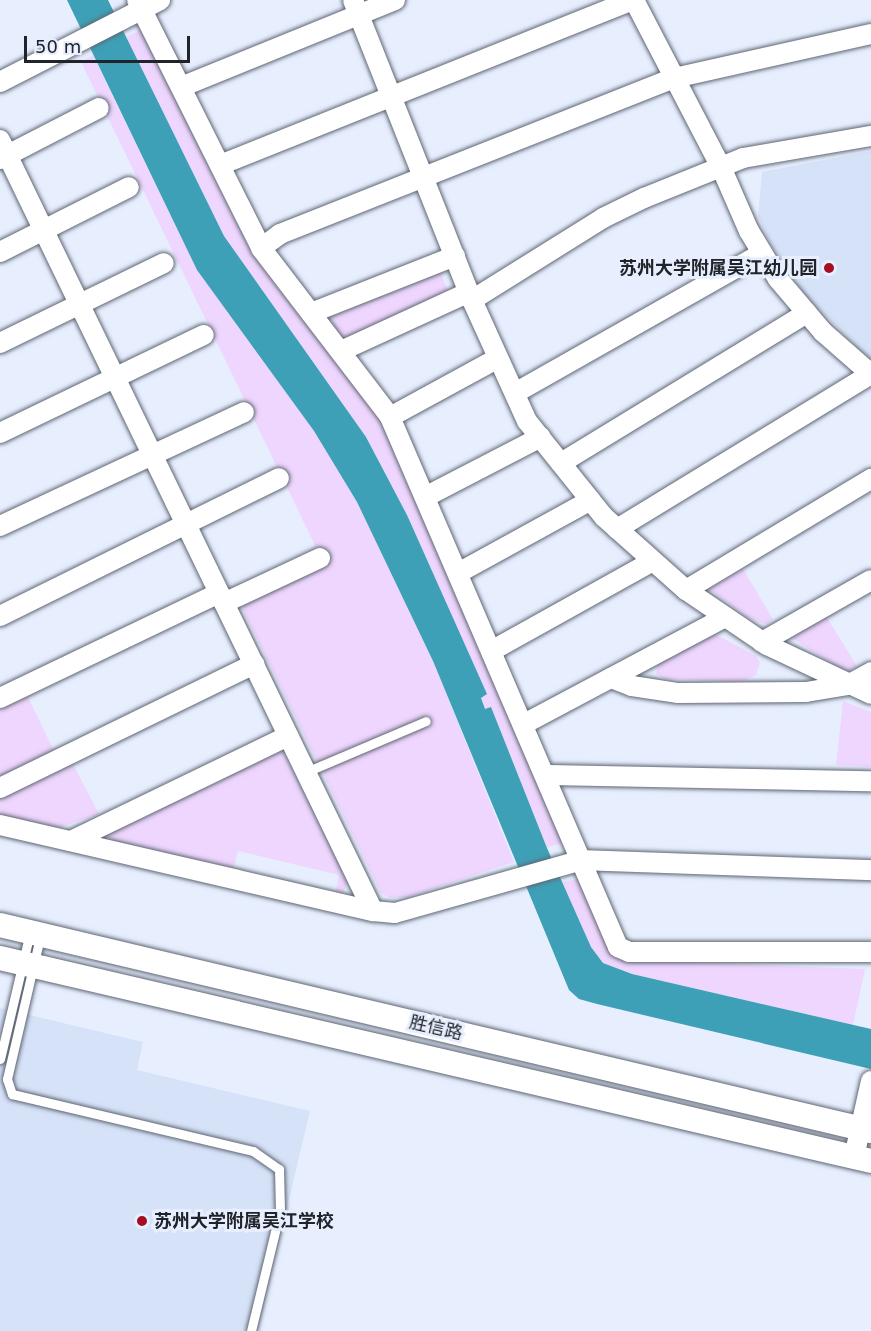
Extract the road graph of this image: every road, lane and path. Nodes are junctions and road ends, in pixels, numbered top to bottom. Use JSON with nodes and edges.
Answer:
{"nodes":[{"id":1,"x":160,"y":0,"type":"edge"},
{"id":2,"x":395,"y":0,"type":"edge"},
{"id":3,"x":633,"y":0,"type":"edge"},
{"id":4,"x":356,"y":7,"type":"edge"},
{"id":5,"x":134,"y":9,"type":"edge"},
{"id":6,"x":871,"y":34,"type":"edge"},
{"id":7,"x":674,"y":78,"type":"junction"},
{"id":8,"x":0,"y":82,"type":"edge"},
{"id":9,"x":181,"y":87,"type":"junction"},
{"id":10,"x":390,"y":96,"type":"junction"},
{"id":11,"x":99,"y":108,"type":"dead end"},
{"id":12,"x":871,"y":136,"type":"edge"},
{"id":13,"x":2,"y":152,"type":"edge"},
{"id":14,"x":220,"y":165,"type":"junction"},
{"id":15,"x":721,"y":166,"type":"junction"},
{"id":16,"x":423,"y":176,"type":"junction"},
{"id":17,"x":129,"y":187,"type":"dead end"},
{"id":18,"x":43,"y":230,"type":"junction"},
{"id":19,"x":261,"y":248,"type":"junction"},
{"id":20,"x":0,"y":252,"type":"edge"},
{"id":21,"x":762,"y":253,"type":"junction"},
{"id":22,"x":454,"y":256,"type":"junction"},
{"id":23,"x":164,"y":263,"type":"dead end"},
{"id":24,"x":470,"y":296,"type":"junction"},
{"id":25,"x":80,"y":304,"type":"junction"},
{"id":26,"x":311,"y":313,"type":"junction"},
{"id":27,"x":807,"y":313,"type":"junction"},
{"id":28,"x":204,"y":335,"type":"dead end"},
{"id":29,"x":0,"y":343,"type":"edge"},
{"id":30,"x":341,"y":351,"type":"junction"},
{"id":31,"x":498,"y":358,"type":"junction"},
{"id":32,"x":871,"y":374,"type":"edge"},
{"id":33,"x":115,"y":377,"type":"junction"},
{"id":34,"x":515,"y":393,"type":"junction"},
{"id":35,"x":244,"y":412,"type":"dead end"},
{"id":36,"x":390,"y":417,"type":"junction"},
{"id":37,"x":0,"y":433,"type":"edge"},
{"id":38,"x":541,"y":437,"type":"junction"},
{"id":39,"x":152,"y":453,"type":"junction"},
{"id":40,"x":561,"y":464,"type":"junction"},
{"id":41,"x":279,"y":478,"type":"dead end"},
{"id":42,"x":871,"y":479,"type":"edge"},
{"id":43,"x":427,"y":495,"type":"junction"},
{"id":44,"x":591,"y":500,"type":"junction"},
{"id":45,"x":186,"y":523,"type":"junction"},
{"id":46,"x":0,"y":526,"type":"edge"},
{"id":47,"x":618,"y":529,"type":"junction"},
{"id":48,"x":320,"y":558,"type":"dead end"},
{"id":49,"x":653,"y":561,"type":"junction"},
{"id":50,"x":460,"y":572,"type":"junction"},
{"id":51,"x":871,"y":580,"type":"edge"},
{"id":52,"x":686,"y":590,"type":"junction"},
{"id":53,"x":222,"y":598,"type":"junction"},
{"id":54,"x":0,"y":616,"type":"edge"},
{"id":55,"x":725,"y":617,"type":"junction"},
{"id":56,"x":762,"y":642,"type":"junction"},
{"id":57,"x":493,"y":650,"type":"junction"},
{"id":58,"x":254,"y":664,"type":"junction"},
{"id":59,"x":871,"y":672,"type":"edge"},
{"id":60,"x":611,"y":678,"type":"junction"},
{"id":61,"x":848,"y":685,"type":"junction"},
{"id":62,"x":871,"y":694,"type":"edge"},
{"id":63,"x":0,"y":698,"type":"edge"},
{"id":64,"x":426,"y":721,"type":"dead end"},
{"id":65,"x":524,"y":724,"type":"junction"},
{"id":66,"x":288,"y":736,"type":"junction"},
{"id":67,"x":306,"y":772,"type":"junction"},
{"id":68,"x":546,"y":775,"type":"junction"},
{"id":69,"x":871,"y":781,"type":"edge"},
{"id":70,"x":0,"y":788,"type":"edge"},
{"id":71,"x":0,"y":825,"type":"edge"},
{"id":72,"x":71,"y":841,"type":"junction"},
{"id":73,"x":574,"y":862,"type":"junction"},
{"id":74,"x":871,"y":870,"type":"edge"},
{"id":75,"x":373,"y":911,"type":"junction"},
{"id":76,"x":0,"y":925,"type":"edge"},
{"id":77,"x":36,"y":933,"type":"junction"},
{"id":78,"x":871,"y":952,"type":"edge"},
{"id":79,"x":19,"y":963,"type":"edge"},
{"id":80,"x":0,"y":1059,"type":"edge"},
{"id":81,"x":3,"y":1079,"type":"edge"},
{"id":82,"x":871,"y":1081,"type":"edge"},
{"id":83,"x":866,"y":1130,"type":"edge"},
{"id":84,"x":862,"y":1159,"type":"edge"},
{"id":85,"x":251,"y":1331,"type":"edge"}],
"edges":[{"from":1,"to":5,"type":"street"},
{"from":2,"to":4,"type":"street"},
{"from":3,"to":7,"type":"street"},
{"from":3,"to":10,"type":"street"},
{"from":4,"to":9,"type":"street"},
{"from":4,"to":10,"type":"street"},
{"from":5,"to":8,"type":"street"},
{"from":5,"to":9,"type":"street"},
{"from":6,"to":7,"type":"street"},
{"from":7,"to":15,"type":"street"},
{"from":7,"to":16,"type":"street"},
{"from":9,"to":14,"type":"street"},
{"from":10,"to":14,"type":"street"},
{"from":10,"to":16,"type":"street"},
{"from":11,"to":13,"type":"street"},
{"from":12,"to":15,"type":"street"},
{"from":13,"to":18,"type":"street"},
{"from":14,"to":19,"type":"street"},
{"from":15,"to":21,"type":"street"},
{"from":15,"to":24,"type":"street"},
{"from":16,"to":19,"type":"street"},
{"from":16,"to":22,"type":"street"},
{"from":17,"to":18,"type":"street"},
{"from":18,"to":20,"type":"street"},
{"from":18,"to":25,"type":"street"},
{"from":19,"to":26,"type":"street"},
{"from":21,"to":27,"type":"street"},
{"from":21,"to":34,"type":"street"},
{"from":22,"to":24,"type":"street"},
{"from":22,"to":26,"type":"street"},
{"from":23,"to":25,"type":"street"},
{"from":24,"to":30,"type":"street"},
{"from":24,"to":31,"type":"street"},
{"from":25,"to":29,"type":"street"},
{"from":25,"to":33,"type":"street"},
{"from":26,"to":30,"type":"street"},
{"from":27,"to":32,"type":"street"},
{"from":27,"to":40,"type":"street"},
{"from":28,"to":33,"type":"street"},
{"from":30,"to":36,"type":"street"},
{"from":31,"to":34,"type":"street"},
{"from":31,"to":36,"type":"street"},
{"from":32,"to":47,"type":"street"},
{"from":33,"to":37,"type":"street"},
{"from":33,"to":39,"type":"street"},
{"from":34,"to":38,"type":"street"},
{"from":35,"to":39,"type":"street"},
{"from":36,"to":43,"type":"street"},
{"from":38,"to":40,"type":"street"},
{"from":38,"to":43,"type":"street"},
{"from":39,"to":45,"type":"street"},
{"from":39,"to":46,"type":"street"},
{"from":40,"to":44,"type":"street"},
{"from":41,"to":45,"type":"street"},
{"from":42,"to":52,"type":"street"},
{"from":43,"to":50,"type":"street"},
{"from":44,"to":47,"type":"street"},
{"from":44,"to":50,"type":"street"},
{"from":45,"to":53,"type":"street"},
{"from":45,"to":54,"type":"street"},
{"from":47,"to":49,"type":"street"},
{"from":48,"to":53,"type":"street"},
{"from":49,"to":52,"type":"street"},
{"from":49,"to":57,"type":"street"},
{"from":50,"to":57,"type":"street"},
{"from":51,"to":56,"type":"street"},
{"from":52,"to":55,"type":"street"},
{"from":53,"to":58,"type":"street"},
{"from":53,"to":63,"type":"street"},
{"from":55,"to":56,"type":"street"},
{"from":55,"to":60,"type":"street"},
{"from":56,"to":61,"type":"street"},
{"from":57,"to":65,"type":"street"},
{"from":58,"to":66,"type":"street"},
{"from":58,"to":70,"type":"street"},
{"from":59,"to":61,"type":"street"},
{"from":60,"to":61,"type":"street"},
{"from":60,"to":65,"type":"street"},
{"from":61,"to":62,"type":"street"},
{"from":64,"to":67,"type":"lane"},
{"from":65,"to":68,"type":"street"},
{"from":66,"to":67,"type":"street"},
{"from":66,"to":72,"type":"street"},
{"from":67,"to":75,"type":"street"},
{"from":68,"to":69,"type":"street"},
{"from":68,"to":73,"type":"street"},
{"from":71,"to":72,"type":"street"},
{"from":72,"to":75,"type":"street"},
{"from":73,"to":74,"type":"street"},
{"from":73,"to":75,"type":"street"},
{"from":73,"to":78,"type":"street"},
{"from":76,"to":77,"type":"street","name":"胜信路"},
{"from":77,"to":79,"type":"lane"},
{"from":77,"to":83,"type":"street","name":"胜信路"},
{"from":79,"to":80,"type":"lane"},
{"from":79,"to":81,"type":"lane"},
{"from":79,"to":84,"type":"street","name":"胜信路"},
{"from":81,"to":85,"type":"lane"},
{"from":82,"to":83,"type":"street"},
{"from":83,"to":84,"type":"street"}]}
